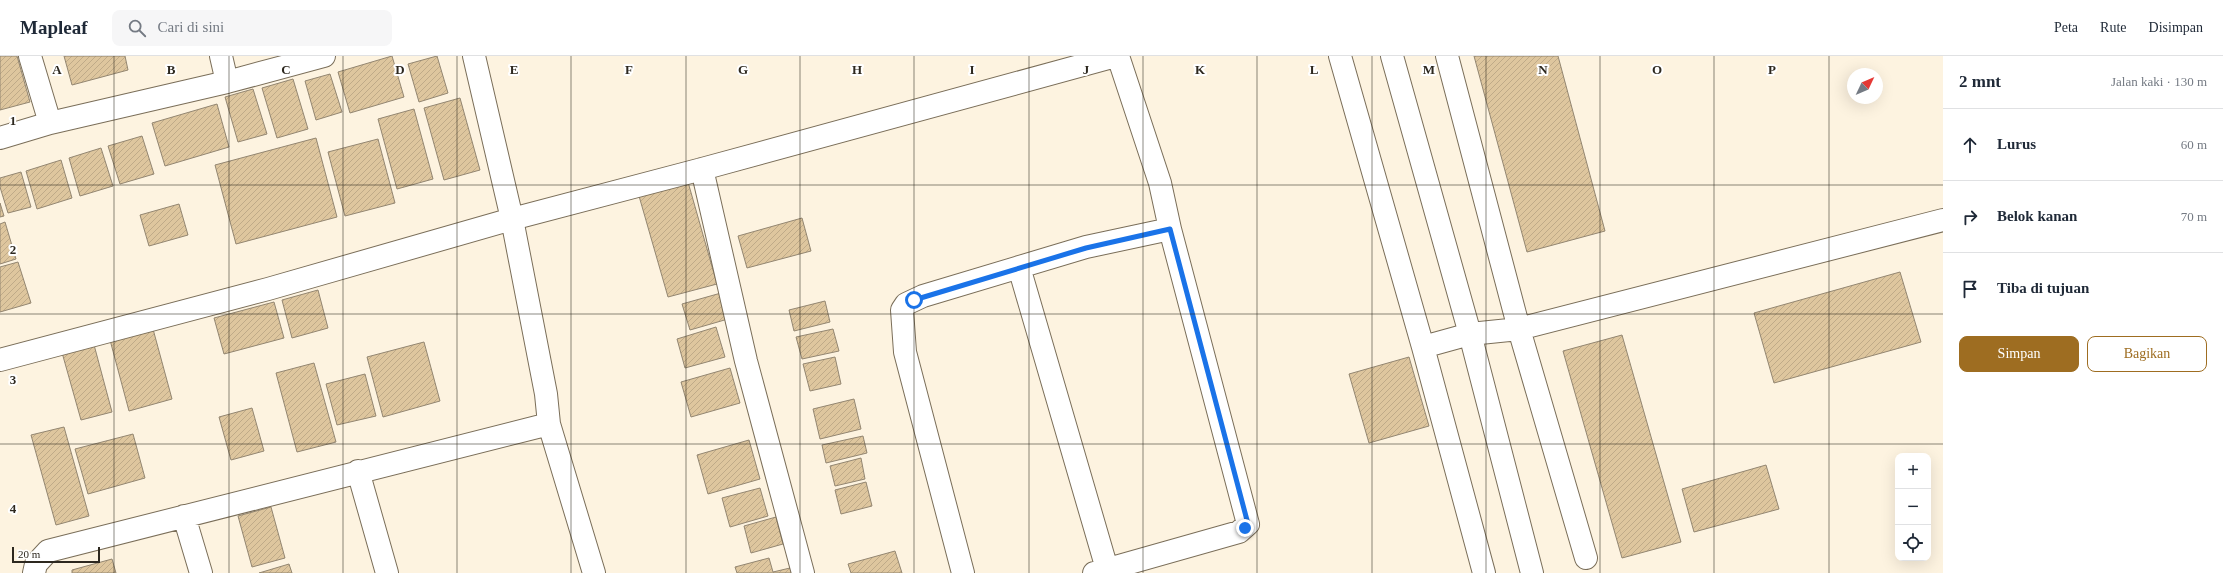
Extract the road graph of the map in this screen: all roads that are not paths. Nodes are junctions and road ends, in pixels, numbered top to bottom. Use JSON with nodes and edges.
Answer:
{"nodes":[{"id":1,"x":30,"y":56,"type":"edge"},
{"id":2,"x":221,"y":56,"type":"edge"},
{"id":3,"x":324,"y":56,"type":"edge"},
{"id":4,"x":474,"y":56,"type":"edge"},
{"id":5,"x":1117,"y":56,"type":"edge"},
{"id":6,"x":1340,"y":56,"type":"edge"},
{"id":7,"x":1392,"y":56,"type":"edge"},
{"id":8,"x":1447,"y":56,"type":"edge"},
{"id":9,"x":227,"y":82,"type":"junction"},
{"id":10,"x":50,"y":123,"type":"junction"},
{"id":11,"x":0,"y":138,"type":"edge"},
{"id":12,"x":702,"y":169,"type":"junction"},
{"id":13,"x":512,"y":219,"type":"junction"},
{"id":14,"x":1943,"y":220,"type":"edge"},
{"id":15,"x":1170,"y":229,"type":"junction"},
{"id":16,"x":1019,"y":268,"type":"junction"},
{"id":17,"x":1519,"y":329,"type":"junction"},
{"id":18,"x":1470,"y":334,"type":"junction"},
{"id":19,"x":1423,"y":347,"type":"junction"},
{"id":20,"x":0,"y":360,"type":"edge"},
{"id":21,"x":549,"y":424,"type":"junction"},
{"id":22,"x":358,"y":471,"type":"junction"},
{"id":23,"x":184,"y":516,"type":"junction"},
{"id":24,"x":1586,"y":558,"type":"dead end"},
{"id":25,"x":1101,"y":571,"type":"edge"},
{"id":26,"x":34,"y":573,"type":"edge"},
{"id":27,"x":201,"y":573,"type":"edge"},
{"id":28,"x":387,"y":573,"type":"edge"},
{"id":29,"x":594,"y":573,"type":"edge"},
{"id":30,"x":803,"y":573,"type":"edge"},
{"id":31,"x":963,"y":573,"type":"edge"},
{"id":32,"x":1484,"y":573,"type":"edge"},
{"id":33,"x":1532,"y":573,"type":"edge"}],
"edges":[{"from":1,"to":10,"type":"street"},
{"from":2,"to":9,"type":"street"},
{"from":3,"to":9,"type":"street"},
{"from":4,"to":13,"type":"street"},
{"from":5,"to":12,"type":"street"},
{"from":5,"to":15,"type":"street"},
{"from":6,"to":19,"type":"street"},
{"from":7,"to":18,"type":"street"},
{"from":8,"to":17,"type":"street"},
{"from":9,"to":10,"type":"street"},
{"from":10,"to":11,"type":"street"},
{"from":12,"to":13,"type":"street"},
{"from":12,"to":30,"type":"street"},
{"from":13,"to":20,"type":"street"},
{"from":13,"to":21,"type":"street"},
{"from":14,"to":17,"type":"street"},
{"from":15,"to":16,"type":"street"},
{"from":15,"to":25,"type":"street"},
{"from":16,"to":25,"type":"street"},
{"from":16,"to":31,"type":"street"},
{"from":17,"to":18,"type":"street"},
{"from":17,"to":24,"type":"street"},
{"from":18,"to":19,"type":"street"},
{"from":18,"to":33,"type":"street"},
{"from":19,"to":32,"type":"street"},
{"from":21,"to":22,"type":"street"},
{"from":21,"to":29,"type":"street"},
{"from":22,"to":23,"type":"street"},
{"from":22,"to":28,"type":"street"},
{"from":23,"to":26,"type":"street"},
{"from":23,"to":27,"type":"street"}]}
